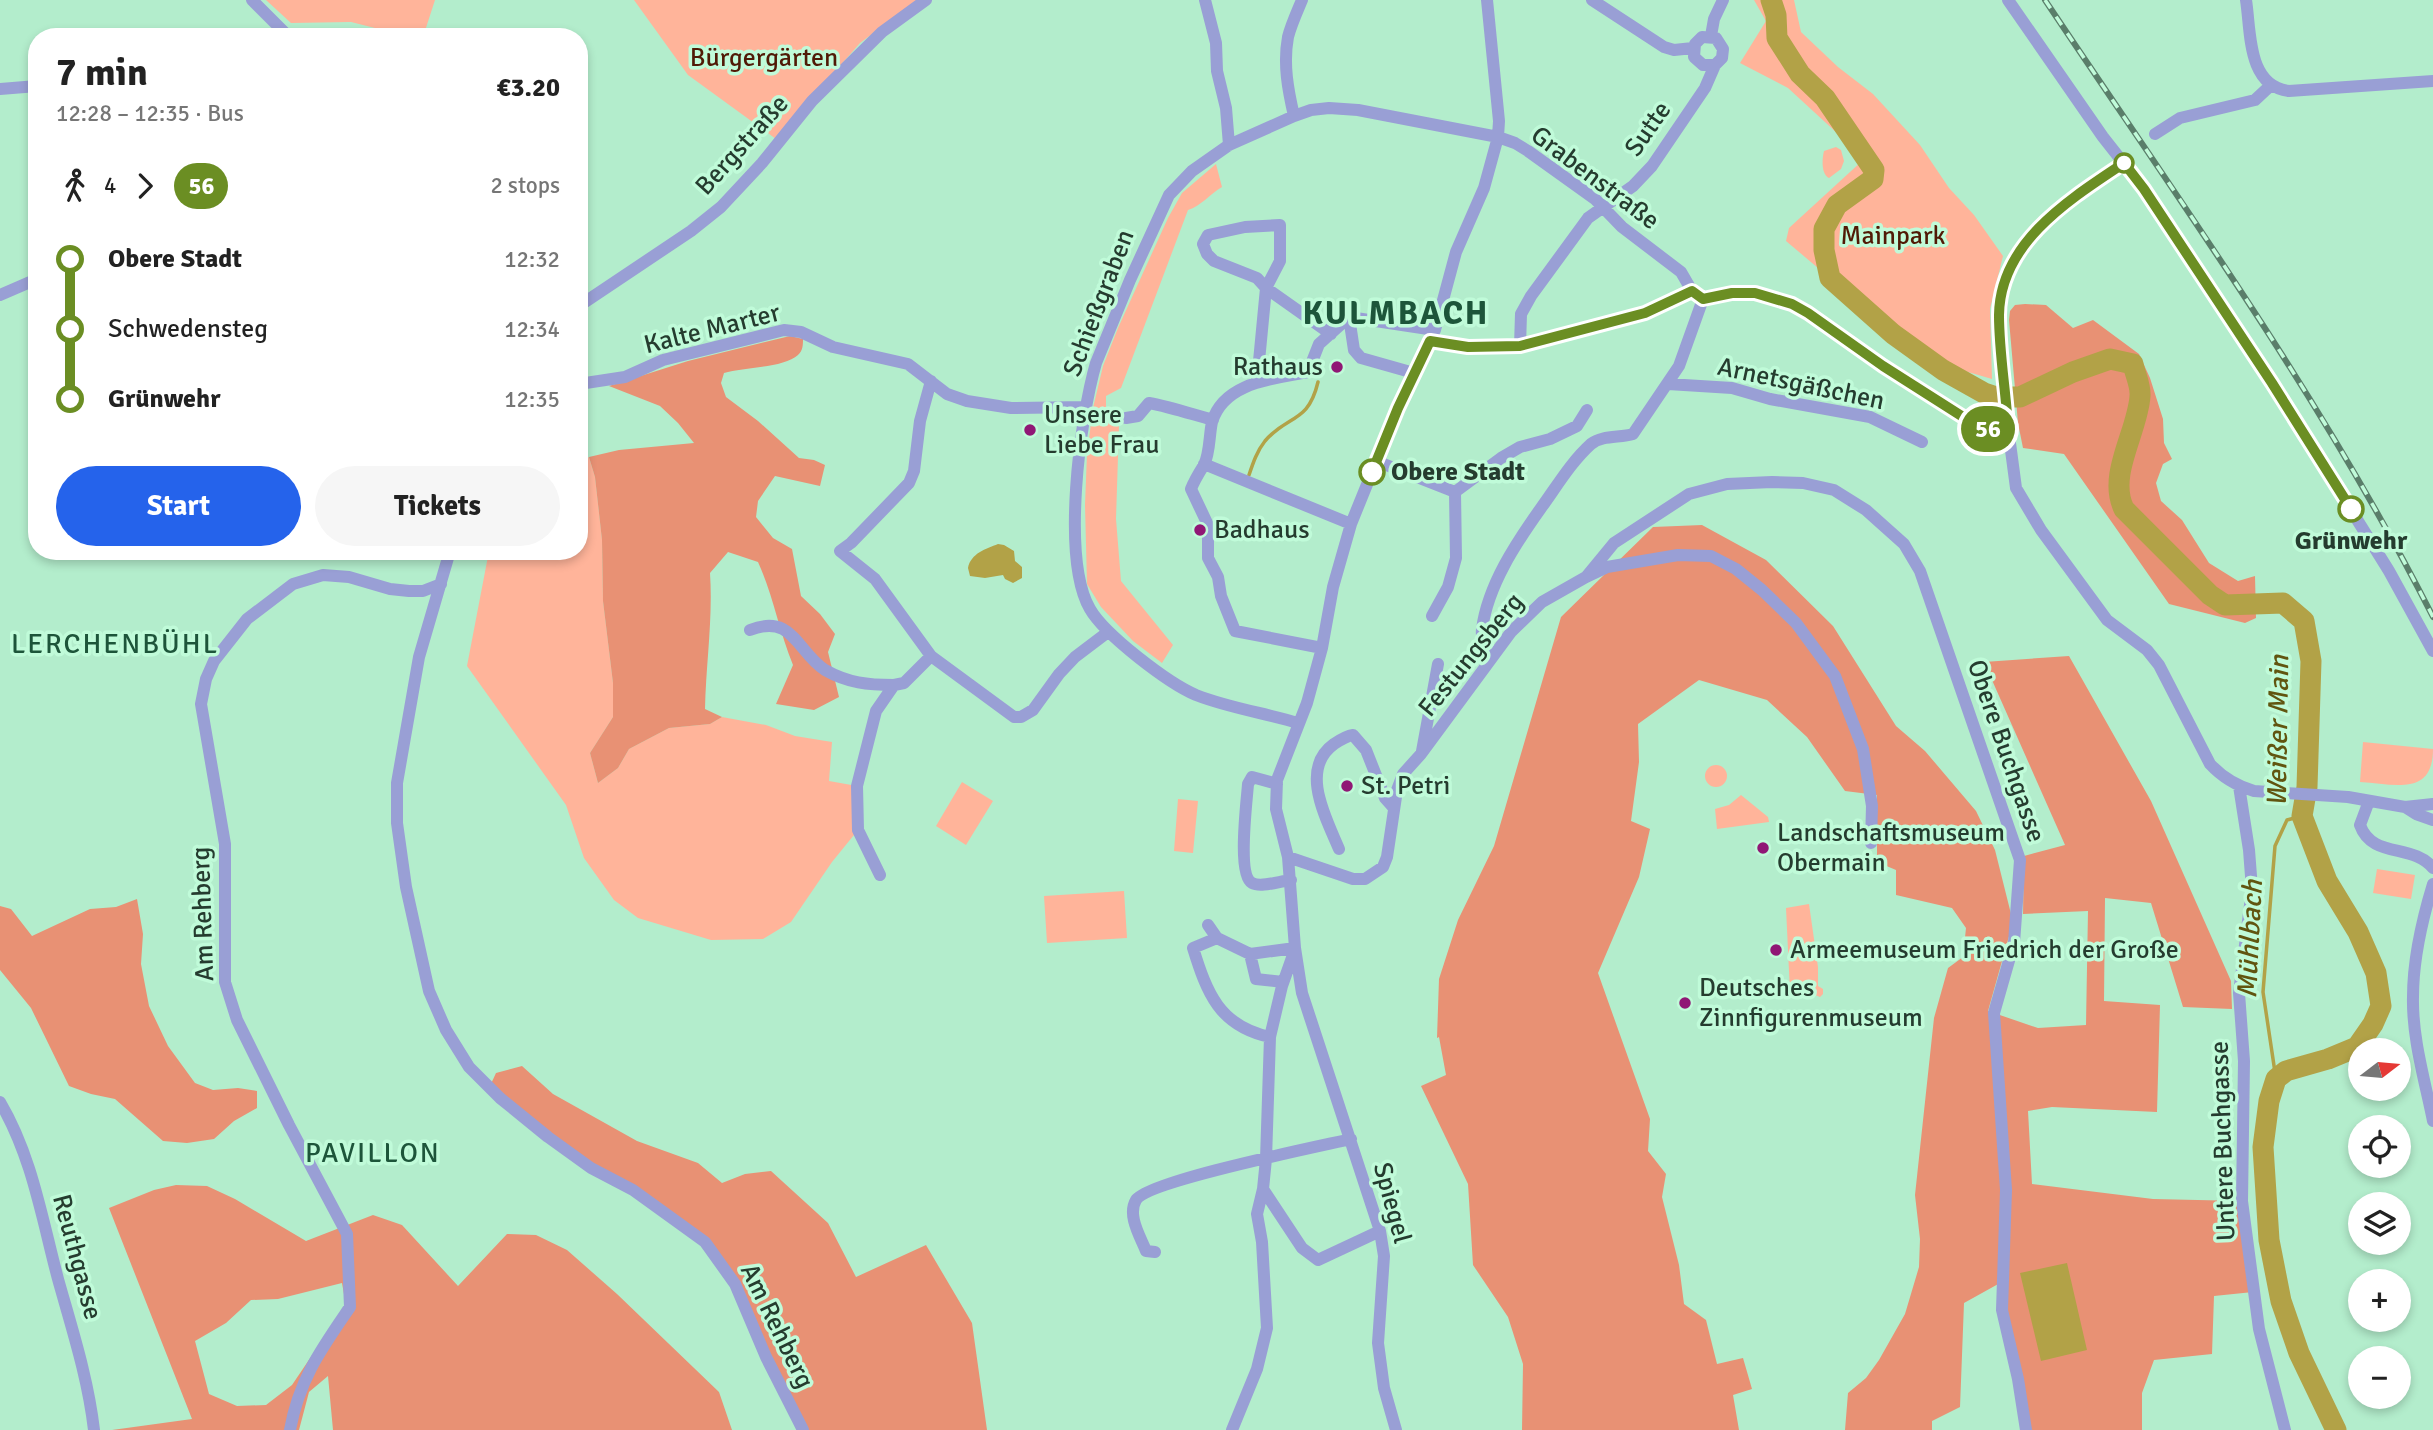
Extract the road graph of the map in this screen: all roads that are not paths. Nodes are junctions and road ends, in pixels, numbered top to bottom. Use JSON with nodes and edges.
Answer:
{"nodes":[{"id":1,"x":253,"y":0,"type":"edge"},
{"id":2,"x":926,"y":0,"type":"edge"},
{"id":3,"x":1205,"y":0,"type":"edge"},
{"id":4,"x":1302,"y":0,"type":"edge"},
{"id":5,"x":1487,"y":0,"type":"edge"},
{"id":6,"x":1592,"y":0,"type":"edge"},
{"id":7,"x":1723,"y":0,"type":"edge"},
{"id":8,"x":2008,"y":0,"type":"edge"},
{"id":9,"x":2246,"y":0,"type":"edge"},
{"id":10,"x":280,"y":28,"type":"edge"},
{"id":11,"x":1711,"y":36,"type":"junction"},
{"id":12,"x":1693,"y":48,"type":"junction"},
{"id":13,"x":1715,"y":65,"type":"junction"},
{"id":14,"x":2433,"y":81,"type":"edge"},
{"id":15,"x":2270,"y":86,"type":"junction"},
{"id":16,"x":28,"y":87,"type":"edge"},
{"id":17,"x":0,"y":89,"type":"edge"},
{"id":18,"x":1358,"y":110,"type":"joint"},
{"id":19,"x":1294,"y":116,"type":"junction"},
{"id":20,"x":2155,"y":134,"type":"dead end"},
{"id":21,"x":1498,"y":137,"type":"junction"},
{"id":22,"x":1229,"y":145,"type":"junction"},
{"id":23,"x":2124,"y":163,"type":"junction"},
{"id":24,"x":1604,"y":207,"type":"junction"},
{"id":25,"x":28,"y":283,"type":"edge"},
{"id":26,"x":1266,"y":288,"type":"junction"},
{"id":27,"x":0,"y":295,"type":"edge"},
{"id":28,"x":1697,"y":295,"type":"junction"},
{"id":29,"x":588,"y":300,"type":"edge"},
{"id":30,"x":1349,"y":317,"type":"junction"},
{"id":31,"x":1331,"y":334,"type":"junction"},
{"id":32,"x":1433,"y":335,"type":"junction"},
{"id":33,"x":1520,"y":346,"type":"junction"},
{"id":34,"x":1414,"y":373,"type":"junction"},
{"id":35,"x":930,"y":381,"type":"junction"},
{"id":36,"x":588,"y":383,"type":"edge"},
{"id":37,"x":1256,"y":383,"type":"junction"},
{"id":38,"x":1668,"y":384,"type":"junction"},
{"id":39,"x":1085,"y":407,"type":"junction"},
{"id":40,"x":1587,"y":411,"type":"dead end"},
{"id":41,"x":1126,"y":418,"type":"dead end"},
{"id":42,"x":1213,"y":419,"type":"junction"},
{"id":43,"x":2008,"y":428,"type":"junction"},
{"id":44,"x":1922,"y":442,"type":"dead end"},
{"id":45,"x":1376,"y":461,"type":"junction"},
{"id":46,"x":1204,"y":464,"type":"junction"},
{"id":47,"x":1455,"y":492,"type":"junction"},
{"id":48,"x":1351,"y":524,"type":"junction"},
{"id":49,"x":447,"y":560,"type":"edge"},
{"id":50,"x":1586,"y":577,"type":"junction"},
{"id":51,"x":440,"y":584,"type":"junction"},
{"id":52,"x":1432,"y":616,"type":"dead end"},
{"id":53,"x":750,"y":630,"type":"dead end"},
{"id":54,"x":1108,"y":632,"type":"junction"},
{"id":55,"x":1322,"y":648,"type":"junction"},
{"id":56,"x":2433,"y":651,"type":"edge"},
{"id":57,"x":931,"y":656,"type":"junction"},
{"id":58,"x":1489,"y":660,"type":"junction"},
{"id":59,"x":1438,"y":664,"type":"dead end"},
{"id":60,"x":894,"y":685,"type":"junction"},
{"id":61,"x":1298,"y":723,"type":"junction"},
{"id":62,"x":1421,"y":754,"type":"junction"},
{"id":63,"x":1277,"y":784,"type":"junction"},
{"id":64,"x":2239,"y":786,"type":"junction"},
{"id":65,"x":2369,"y":801,"type":"junction"},
{"id":66,"x":2433,"y":804,"type":"edge"},
{"id":67,"x":1393,"y":807,"type":"junction"},
{"id":68,"x":2405,"y":807,"type":"junction"},
{"id":69,"x":2433,"y":820,"type":"edge"},
{"id":70,"x":1871,"y":843,"type":"dead end"},
{"id":71,"x":1339,"y":849,"type":"dead end"},
{"id":72,"x":1287,"y":857,"type":"junction"},
{"id":73,"x":2433,"y":867,"type":"edge"},
{"id":74,"x":880,"y":875,"type":"dead end"},
{"id":75,"x":1291,"y":880,"type":"junction"},
{"id":76,"x":2433,"y":884,"type":"edge"},
{"id":77,"x":1208,"y":925,"type":"dead end"},
{"id":78,"x":1216,"y":938,"type":"junction"},
{"id":79,"x":1295,"y":948,"type":"junction"},
{"id":80,"x":1250,"y":954,"type":"junction"},
{"id":81,"x":1282,"y":984,"type":"junction"},
{"id":82,"x":1302,"y":993,"type":"junction"},
{"id":83,"x":1270,"y":1037,"type":"junction"},
{"id":84,"x":0,"y":1102,"type":"edge"},
{"id":85,"x":2433,"y":1121,"type":"edge"},
{"id":86,"x":1351,"y":1139,"type":"junction"},
{"id":87,"x":1266,"y":1159,"type":"junction"},
{"id":88,"x":1263,"y":1189,"type":"junction"},
{"id":89,"x":1380,"y":1231,"type":"junction"},
{"id":90,"x":1154,"y":1252,"type":"dead end"},
{"id":91,"x":94,"y":1430,"type":"edge"},
{"id":92,"x":290,"y":1430,"type":"edge"},
{"id":93,"x":803,"y":1430,"type":"edge"},
{"id":94,"x":1232,"y":1430,"type":"edge"},
{"id":95,"x":1396,"y":1430,"type":"edge"},
{"id":96,"x":2026,"y":1430,"type":"edge"},
{"id":97,"x":2285,"y":1430,"type":"edge"}],
"edges":[{"from":1,"to":10,"type":"street"},
{"from":2,"to":29,"type":"street","name":"Bergstraße"},
{"from":3,"to":22,"type":"street"},
{"from":4,"to":19,"type":"street"},
{"from":5,"to":21,"type":"street"},
{"from":6,"to":12,"type":"street"},
{"from":7,"to":11,"type":"street"},
{"from":8,"to":23,"type":"street"},
{"from":9,"to":15,"type":"street"},
{"from":11,"to":12,"type":"street"},
{"from":11,"to":13,"type":"street","name":"Sutte"},
{"from":12,"to":13,"type":"street"},
{"from":13,"to":24,"type":"street","name":"Sutte"},
{"from":14,"to":15,"type":"street"},
{"from":15,"to":20,"type":"street"},
{"from":16,"to":17,"type":"street"},
{"from":18,"to":19,"type":"street","name":"Schießgraben"},
{"from":18,"to":21,"type":"street","name":"Grabenstraße"},
{"from":19,"to":22,"type":"street","name":"Schießgraben"},
{"from":21,"to":24,"type":"street","name":"Grabenstraße"},
{"from":21,"to":32,"type":"street"},
{"from":22,"to":39,"type":"street","name":"Schießgraben"},
{"from":23,"to":43,"type":"street"},
{"from":23,"to":56,"type":"street"},
{"from":24,"to":28,"type":"street","name":"Grabenstraße"},
{"from":24,"to":33,"type":"street","name":"Sutte"},
{"from":25,"to":27,"type":"street"},
{"from":26,"to":26,"type":"street"},
{"from":26,"to":31,"type":"street"},
{"from":26,"to":37,"type":"street"},
{"from":28,"to":33,"type":"street"},
{"from":28,"to":38,"type":"street"},
{"from":28,"to":43,"type":"street"},
{"from":30,"to":31,"type":"street"},
{"from":30,"to":32,"type":"street"},
{"from":30,"to":34,"type":"street"},
{"from":31,"to":37,"type":"street"},
{"from":32,"to":33,"type":"street"},
{"from":32,"to":34,"type":"street"},
{"from":34,"to":45,"type":"street"},
{"from":35,"to":36,"type":"street","name":"Kalte Marter"},
{"from":35,"to":39,"type":"street","name":"Kalte Marter"},
{"from":35,"to":57,"type":"street"},
{"from":37,"to":42,"type":"street"},
{"from":38,"to":44,"type":"street","name":"Arnetsgäßchen"},
{"from":38,"to":58,"type":"street"},
{"from":39,"to":54,"type":"street","name":"Schießgraben"},
{"from":40,"to":47,"type":"street"},
{"from":41,"to":42,"type":"street"},
{"from":42,"to":46,"type":"street"},
{"from":43,"to":64,"type":"street"},
{"from":45,"to":47,"type":"street"},
{"from":45,"to":48,"type":"street"},
{"from":46,"to":48,"type":"street"},
{"from":46,"to":55,"type":"street"},
{"from":47,"to":52,"type":"street"},
{"from":48,"to":55,"type":"street"},
{"from":49,"to":51,"type":"street","name":"Am Rehberg"},
{"from":50,"to":58,"type":"street","name":"Festungsberg"},
{"from":50,"to":70,"type":"street","name":"Festungsberg"},
{"from":50,"to":96,"type":"street","name":"Obere Buchgasse"},
{"from":51,"to":92,"type":"street","name":"Am Rehberg"},
{"from":51,"to":93,"type":"street","name":"Am Rehberg"},
{"from":53,"to":60,"type":"street"},
{"from":54,"to":57,"type":"street"},
{"from":54,"to":61,"type":"street","name":"Schießgraben"},
{"from":55,"to":61,"type":"street"},
{"from":57,"to":60,"type":"street"},
{"from":58,"to":62,"type":"street","name":"Festungsberg"},
{"from":59,"to":62,"type":"street","name":"Festungsberg"},
{"from":60,"to":74,"type":"street"},
{"from":61,"to":63,"type":"street","name":"Spiegel"},
{"from":62,"to":67,"type":"street","name":"Festungsberg"},
{"from":63,"to":72,"type":"street","name":"Spiegel"},
{"from":63,"to":75,"type":"street"},
{"from":64,"to":65,"type":"street"},
{"from":64,"to":97,"type":"street","name":"Untere Buchgasse"},
{"from":65,"to":68,"type":"street"},
{"from":65,"to":73,"type":"street"},
{"from":66,"to":68,"type":"street"},
{"from":67,"to":71,"type":"street"},
{"from":67,"to":72,"type":"street","name":"Festungsberg"},
{"from":68,"to":69,"type":"street"},
{"from":72,"to":75,"type":"street","name":"Spiegel"},
{"from":75,"to":79,"type":"street","name":"Spiegel"},
{"from":76,"to":85,"type":"street"},
{"from":77,"to":78,"type":"street"},
{"from":78,"to":80,"type":"street"},
{"from":78,"to":83,"type":"street"},
{"from":79,"to":80,"type":"street"},
{"from":79,"to":81,"type":"street"},
{"from":79,"to":82,"type":"street","name":"Spiegel"},
{"from":80,"to":81,"type":"street"},
{"from":81,"to":82,"type":"street"},
{"from":81,"to":83,"type":"street"},
{"from":82,"to":86,"type":"street","name":"Spiegel"},
{"from":83,"to":87,"type":"street"},
{"from":84,"to":91,"type":"street","name":"Reuthgasse"},
{"from":86,"to":87,"type":"street"},
{"from":86,"to":89,"type":"street","name":"Spiegel"},
{"from":87,"to":88,"type":"street"},
{"from":87,"to":90,"type":"street"},
{"from":88,"to":89,"type":"street"},
{"from":88,"to":94,"type":"street"},
{"from":89,"to":95,"type":"street","name":"Spiegel"}]}
